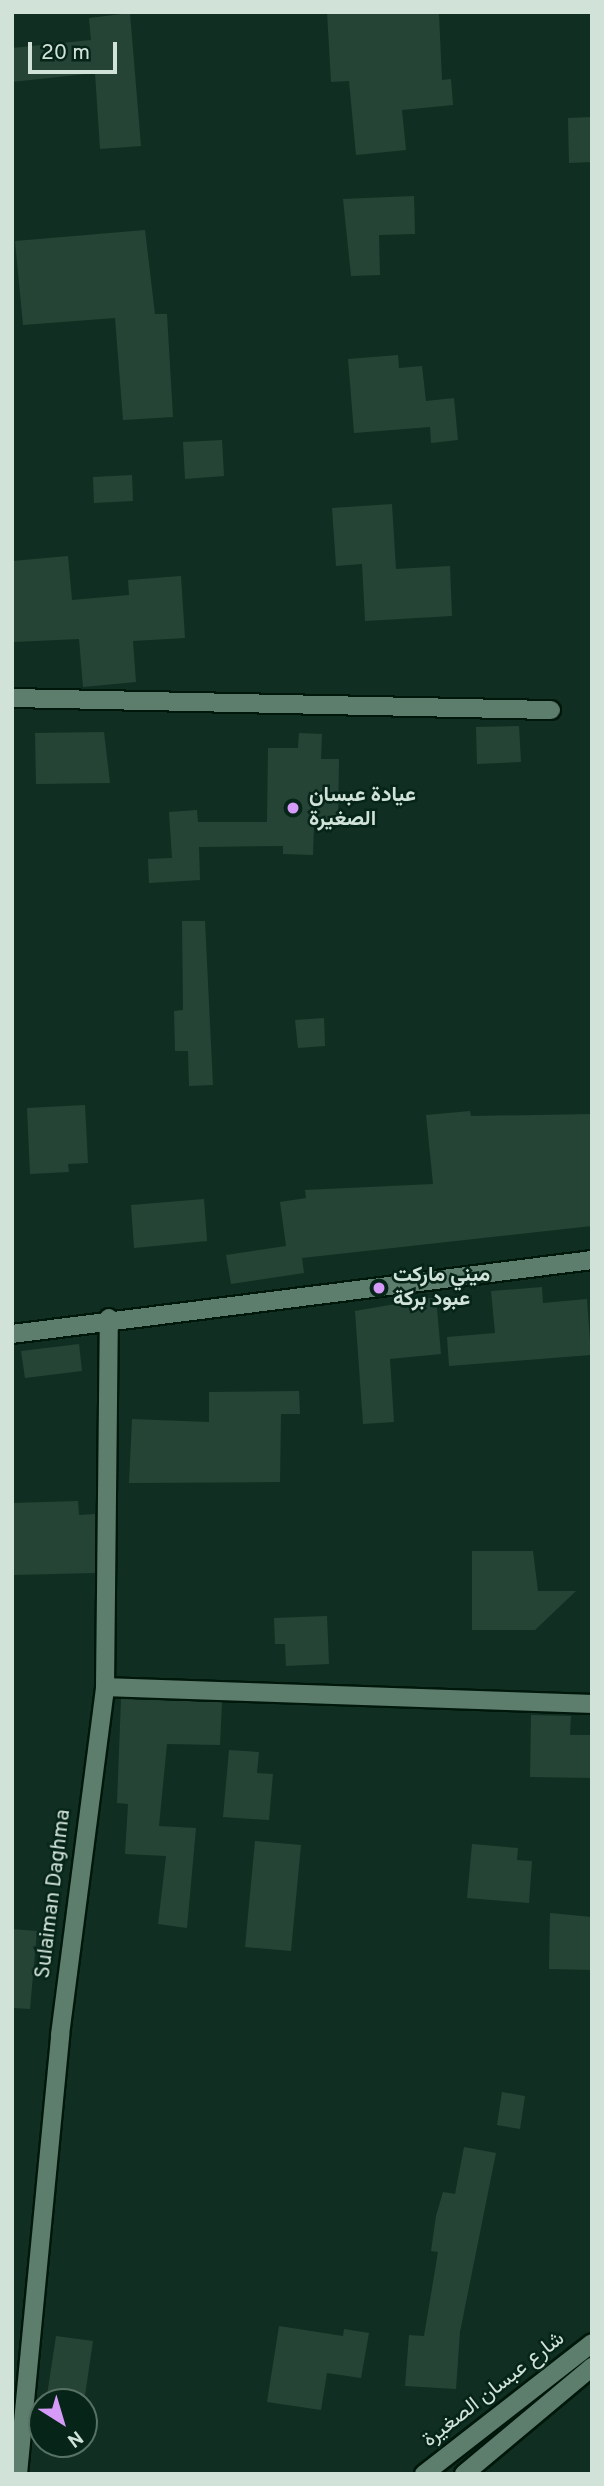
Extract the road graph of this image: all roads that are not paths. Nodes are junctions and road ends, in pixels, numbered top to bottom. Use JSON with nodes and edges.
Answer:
{"nodes":[{"id":1,"x":12,"y":698,"type":"edge"},
{"id":2,"x":551,"y":710,"type":"dead end"},
{"id":3,"x":592,"y":1260,"type":"edge"},
{"id":4,"x":109,"y":1318,"type":"junction"},
{"id":5,"x":12,"y":1334,"type":"edge"},
{"id":6,"x":105,"y":1687,"type":"junction"},
{"id":7,"x":592,"y":1703,"type":"edge"},
{"id":8,"x":592,"y":2343,"type":"edge"},
{"id":9,"x":592,"y":2367,"type":"edge"},
{"id":10,"x":18,"y":2474,"type":"edge"},
{"id":11,"x":424,"y":2474,"type":"edge"},
{"id":12,"x":464,"y":2474,"type":"edge"}],
"edges":[{"from":1,"to":2,"type":"street"},
{"from":3,"to":4,"type":"street"},
{"from":4,"to":5,"type":"street"},
{"from":4,"to":6,"type":"street","name":"Sulaiman Daghma"},
{"from":6,"to":7,"type":"street"},
{"from":6,"to":10,"type":"street","name":"Sulaiman Daghma"},
{"from":8,"to":11,"type":"street","name":"شارع عبسان الصغيرة"},
{"from":9,"to":12,"type":"street","name":"شارع عبسان الصغيرة"}]}
